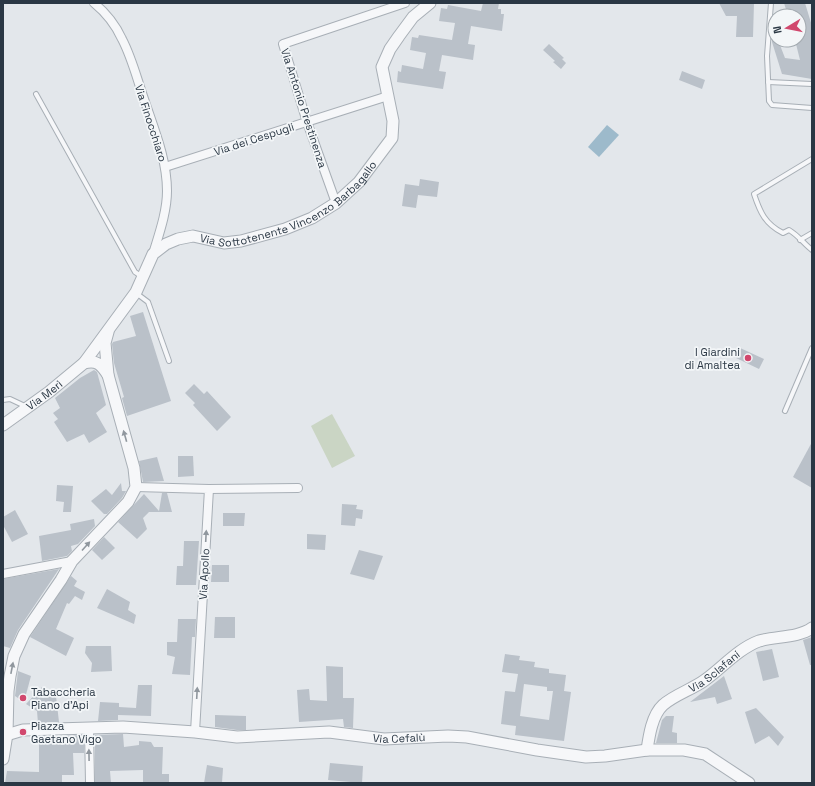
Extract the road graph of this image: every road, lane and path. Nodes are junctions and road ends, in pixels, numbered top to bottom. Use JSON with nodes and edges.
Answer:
{"nodes":[{"id":1,"x":94,"y":3,"type":"edge"},
{"id":2,"x":405,"y":3,"type":"edge"},
{"id":3,"x":430,"y":3,"type":"edge"},
{"id":4,"x":771,"y":3,"type":"edge"},
{"id":5,"x":768,"y":82,"type":"junction"},
{"id":6,"x":812,"y":84,"type":"edge"},
{"id":7,"x":36,"y":94,"type":"dead end"},
{"id":8,"x":388,"y":96,"type":"junction"},
{"id":9,"x":812,"y":108,"type":"edge"},
{"id":10,"x":307,"y":122,"type":"junction"},
{"id":11,"x":812,"y":159,"type":"edge"},
{"id":12,"x":165,"y":167,"type":"junction"},
{"id":13,"x":336,"y":203,"type":"junction"},
{"id":14,"x":812,"y":233,"type":"edge"},
{"id":15,"x":800,"y":240,"type":"junction"},
{"id":16,"x":812,"y":250,"type":"edge"},
{"id":17,"x":153,"y":254,"type":"junction"},
{"id":18,"x":143,"y":278,"type":"junction"},
{"id":19,"x":136,"y":292,"type":"junction"},
{"id":20,"x":109,"y":328,"type":"junction"},
{"id":21,"x":812,"y":348,"type":"edge"},
{"id":22,"x":169,"y":361,"type":"dead end"},
{"id":23,"x":84,"y":363,"type":"junction"},
{"id":24,"x":108,"y":375,"type":"junction"},
{"id":25,"x":3,"y":400,"type":"edge"},
{"id":26,"x":28,"y":407,"type":"junction"},
{"id":27,"x":786,"y":411,"type":"dead end"},
{"id":28,"x":3,"y":425,"type":"edge"},
{"id":29,"x":136,"y":487,"type":"junction"},
{"id":30,"x":298,"y":488,"type":"dead end"},
{"id":31,"x":209,"y":489,"type":"junction"},
{"id":32,"x":72,"y":561,"type":"junction"},
{"id":33,"x":3,"y":574,"type":"edge"},
{"id":34,"x":812,"y":628,"type":"edge"},
{"id":35,"x":89,"y":728,"type":"junction"},
{"id":36,"x":195,"y":732,"type":"junction"},
{"id":37,"x":5,"y":735,"type":"edge"},
{"id":38,"x":647,"y":750,"type":"junction"},
{"id":39,"x":3,"y":759,"type":"edge"},
{"id":40,"x":90,"y":783,"type":"edge"},
{"id":41,"x":748,"y":783,"type":"edge"}],
"edges":[{"from":1,"to":12,"type":"street","name":"Via Finocchiaro"},
{"from":2,"to":10,"type":"street","name":"Via Antonio Prestinenza"},
{"from":3,"to":8,"type":"street","name":"Via Sottotenente Vincenzo Barbagallo"},
{"from":4,"to":5,"type":"lane"},
{"from":5,"to":6,"type":"lane"},
{"from":5,"to":9,"type":"lane"},
{"from":7,"to":18,"type":"lane"},
{"from":8,"to":10,"type":"street","name":"Via dei Cespugli"},
{"from":8,"to":13,"type":"street","name":"Via Sottotenente Vincenzo Barbagallo"},
{"from":10,"to":12,"type":"street","name":"Via dei Cespugli"},
{"from":10,"to":13,"type":"street","name":"Via Antonio Prestinenza"},
{"from":11,"to":15,"type":"lane"},
{"from":12,"to":17,"type":"street","name":"Via Finocchiaro"},
{"from":13,"to":17,"type":"street","name":"Via Sottotenente Vincenzo Barbagallo"},
{"from":14,"to":15,"type":"lane"},
{"from":15,"to":16,"type":"lane"},
{"from":17,"to":18,"type":"street"},
{"from":18,"to":19,"type":"street"},
{"from":19,"to":20,"type":"street"},
{"from":19,"to":22,"type":"lane"},
{"from":20,"to":23,"type":"street","name":"Via Merì"},
{"from":20,"to":24,"type":"street"},
{"from":21,"to":27,"type":"lane"},
{"from":23,"to":24,"type":"street"},
{"from":23,"to":26,"type":"street","name":"Via Merì"},
{"from":29,"to":24,"type":"street","one_way":true},
{"from":25,"to":26,"type":"lane"},
{"from":26,"to":28,"type":"street","name":"Via Merì"},
{"from":29,"to":31,"type":"street"},
{"from":32,"to":29,"type":"street","one_way":true},
{"from":30,"to":31,"type":"street"},
{"from":36,"to":31,"type":"street","name":"Via Apollo","one_way":true},
{"from":32,"to":33,"type":"street"},
{"from":37,"to":32,"type":"street","one_way":true},
{"from":34,"to":38,"type":"street","name":"Via Sclafani"},
{"from":35,"to":36,"type":"street","name":"Via Cefalù"},
{"from":35,"to":37,"type":"street","name":"Via Cefalù"},
{"from":40,"to":35,"type":"street","one_way":true},
{"from":36,"to":38,"type":"street","name":"Via Cefalù"},
{"from":37,"to":39,"type":"street"},
{"from":38,"to":41,"type":"street","name":"Via Cefalù"}]}
